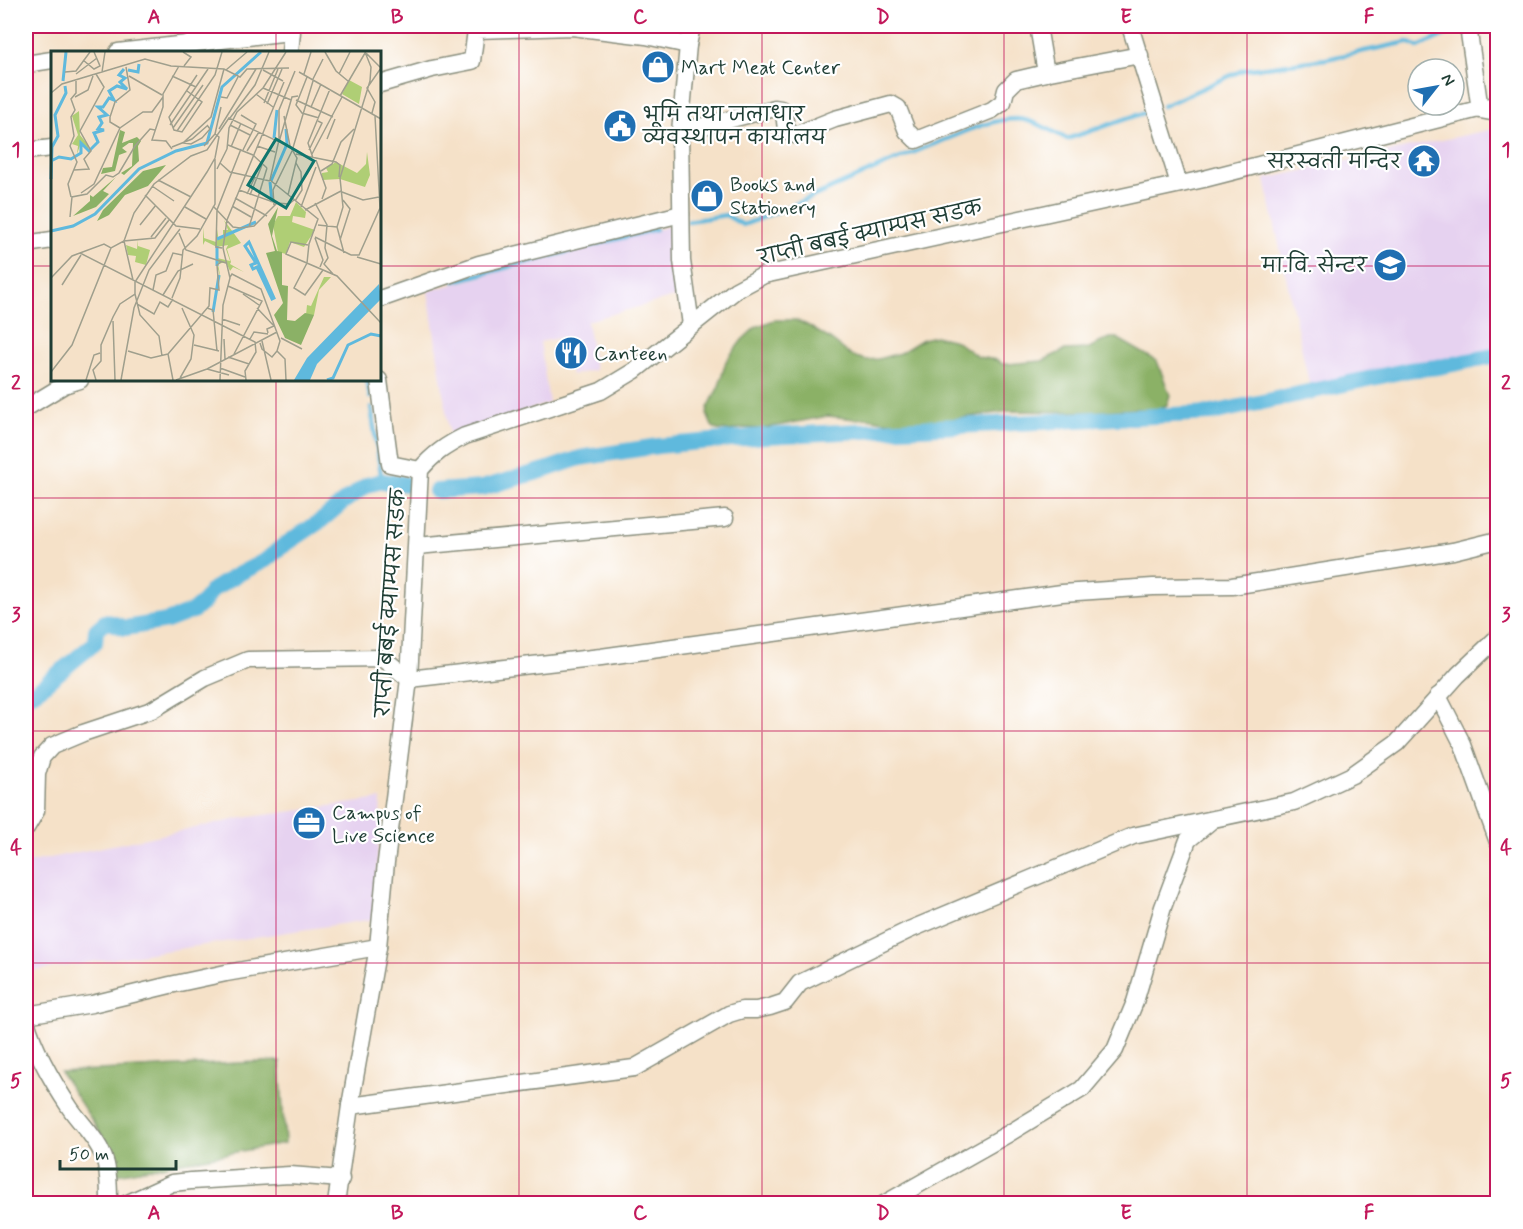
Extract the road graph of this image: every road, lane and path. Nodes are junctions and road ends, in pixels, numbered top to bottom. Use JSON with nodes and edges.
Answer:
{"nodes":[{"id":1,"x":692,"y":26,"type":"edge"},
{"id":2,"x":1038,"y":26,"type":"edge"},
{"id":3,"x":1130,"y":26,"type":"edge"},
{"id":4,"x":1467,"y":26,"type":"edge"},
{"id":5,"x":289,"y":28,"type":"edge"},
{"id":6,"x":688,"y":45,"type":"junction"},
{"id":7,"x":125,"y":51,"type":"edge"},
{"id":8,"x":290,"y":51,"type":"edge"},
{"id":9,"x":1140,"y":55,"type":"junction"},
{"id":10,"x":51,"y":60,"type":"edge"},
{"id":11,"x":26,"y":63,"type":"edge"},
{"id":12,"x":1046,"y":73,"type":"junction"},
{"id":13,"x":381,"y":84,"type":"edge"},
{"id":14,"x":1497,"y":104,"type":"edge"},
{"id":15,"x":1480,"y":110,"type":"junction"},
{"id":16,"x":1497,"y":114,"type":"edge"},
{"id":17,"x":680,"y":132,"type":"junction"},
{"id":18,"x":51,"y":148,"type":"edge"},
{"id":19,"x":26,"y":151,"type":"edge"},
{"id":20,"x":1179,"y":184,"type":"junction"},
{"id":21,"x":681,"y":214,"type":"junction"},
{"id":22,"x":51,"y":240,"type":"edge"},
{"id":23,"x":26,"y":244,"type":"edge"},
{"id":24,"x":381,"y":299,"type":"edge"},
{"id":25,"x":691,"y":325,"type":"junction"},
{"id":26,"x":77,"y":381,"type":"edge"},
{"id":27,"x":379,"y":381,"type":"edge"},
{"id":28,"x":26,"y":408,"type":"edge"},
{"id":29,"x":420,"y":470,"type":"junction"},
{"id":30,"x":725,"y":518,"type":"dead end"},
{"id":31,"x":1497,"y":540,"type":"edge"},
{"id":32,"x":417,"y":546,"type":"junction"},
{"id":33,"x":1497,"y":637,"type":"edge"},
{"id":34,"x":410,"y":679,"type":"junction"},
{"id":35,"x":1438,"y":696,"type":"junction"},
{"id":36,"x":1214,"y":818,"type":"junction"},
{"id":37,"x":26,"y":828,"type":"edge"},
{"id":38,"x":1497,"y":842,"type":"edge"},
{"id":39,"x":378,"y":946,"type":"junction"},
{"id":40,"x":26,"y":1015,"type":"edge"},
{"id":41,"x":26,"y":1021,"type":"edge"},
{"id":42,"x":350,"y":1106,"type":"junction"},
{"id":43,"x":341,"y":1179,"type":"junction"},
{"id":44,"x":109,"y":1203,"type":"edge"},
{"id":45,"x":126,"y":1203,"type":"edge"},
{"id":46,"x":336,"y":1203,"type":"edge"},
{"id":47,"x":884,"y":1203,"type":"edge"}],
"edges":[{"from":1,"to":6,"type":"street"},
{"from":2,"to":12,"type":"street"},
{"from":3,"to":9,"type":"street"},
{"from":4,"to":15,"type":"street"},
{"from":5,"to":7,"type":"street"},
{"from":5,"to":8,"type":"street"},
{"from":6,"to":13,"type":"street"},
{"from":6,"to":17,"type":"street"},
{"from":9,"to":12,"type":"street"},
{"from":9,"to":20,"type":"street"},
{"from":10,"to":11,"type":"street"},
{"from":12,"to":17,"type":"street"},
{"from":14,"to":15,"type":"street","name":"राप्ती बबई क्याम्पस सडक"},
{"from":15,"to":16,"type":"street"},
{"from":15,"to":20,"type":"street","name":"राप्ती बबई क्याम्पस सडक"},
{"from":17,"to":21,"type":"street"},
{"from":18,"to":19,"type":"street"},
{"from":20,"to":25,"type":"street","name":"राप्ती बबई क्याम्पस सडक"},
{"from":21,"to":24,"type":"street"},
{"from":21,"to":25,"type":"street"},
{"from":22,"to":23,"type":"street"},
{"from":25,"to":29,"type":"street","name":"राप्ती बबई क्याम्पस सडक"},
{"from":26,"to":28,"type":"street"},
{"from":27,"to":29,"type":"street"},
{"from":29,"to":32,"type":"street","name":"राप्ती बबई क्याम्पस सडक"},
{"from":30,"to":32,"type":"street"},
{"from":31,"to":34,"type":"street"},
{"from":32,"to":34,"type":"street","name":"राप्ती बबई क्याम्पस सडक"},
{"from":33,"to":35,"type":"street"},
{"from":34,"to":37,"type":"street"},
{"from":34,"to":39,"type":"street","name":"राप्ती बबई क्याम्पस सडक"},
{"from":35,"to":36,"type":"street"},
{"from":35,"to":38,"type":"street"},
{"from":36,"to":42,"type":"street"},
{"from":36,"to":47,"type":"street"},
{"from":39,"to":40,"type":"street"},
{"from":39,"to":42,"type":"street","name":"राप्ती बबई क्याम्पस सडक"},
{"from":41,"to":44,"type":"street"},
{"from":42,"to":43,"type":"street","name":"राप्ती बबई क्याम्पस सडक"},
{"from":43,"to":45,"type":"street"},
{"from":43,"to":46,"type":"street","name":"राप्ती बबई क्याम्पस सडक"}]}
